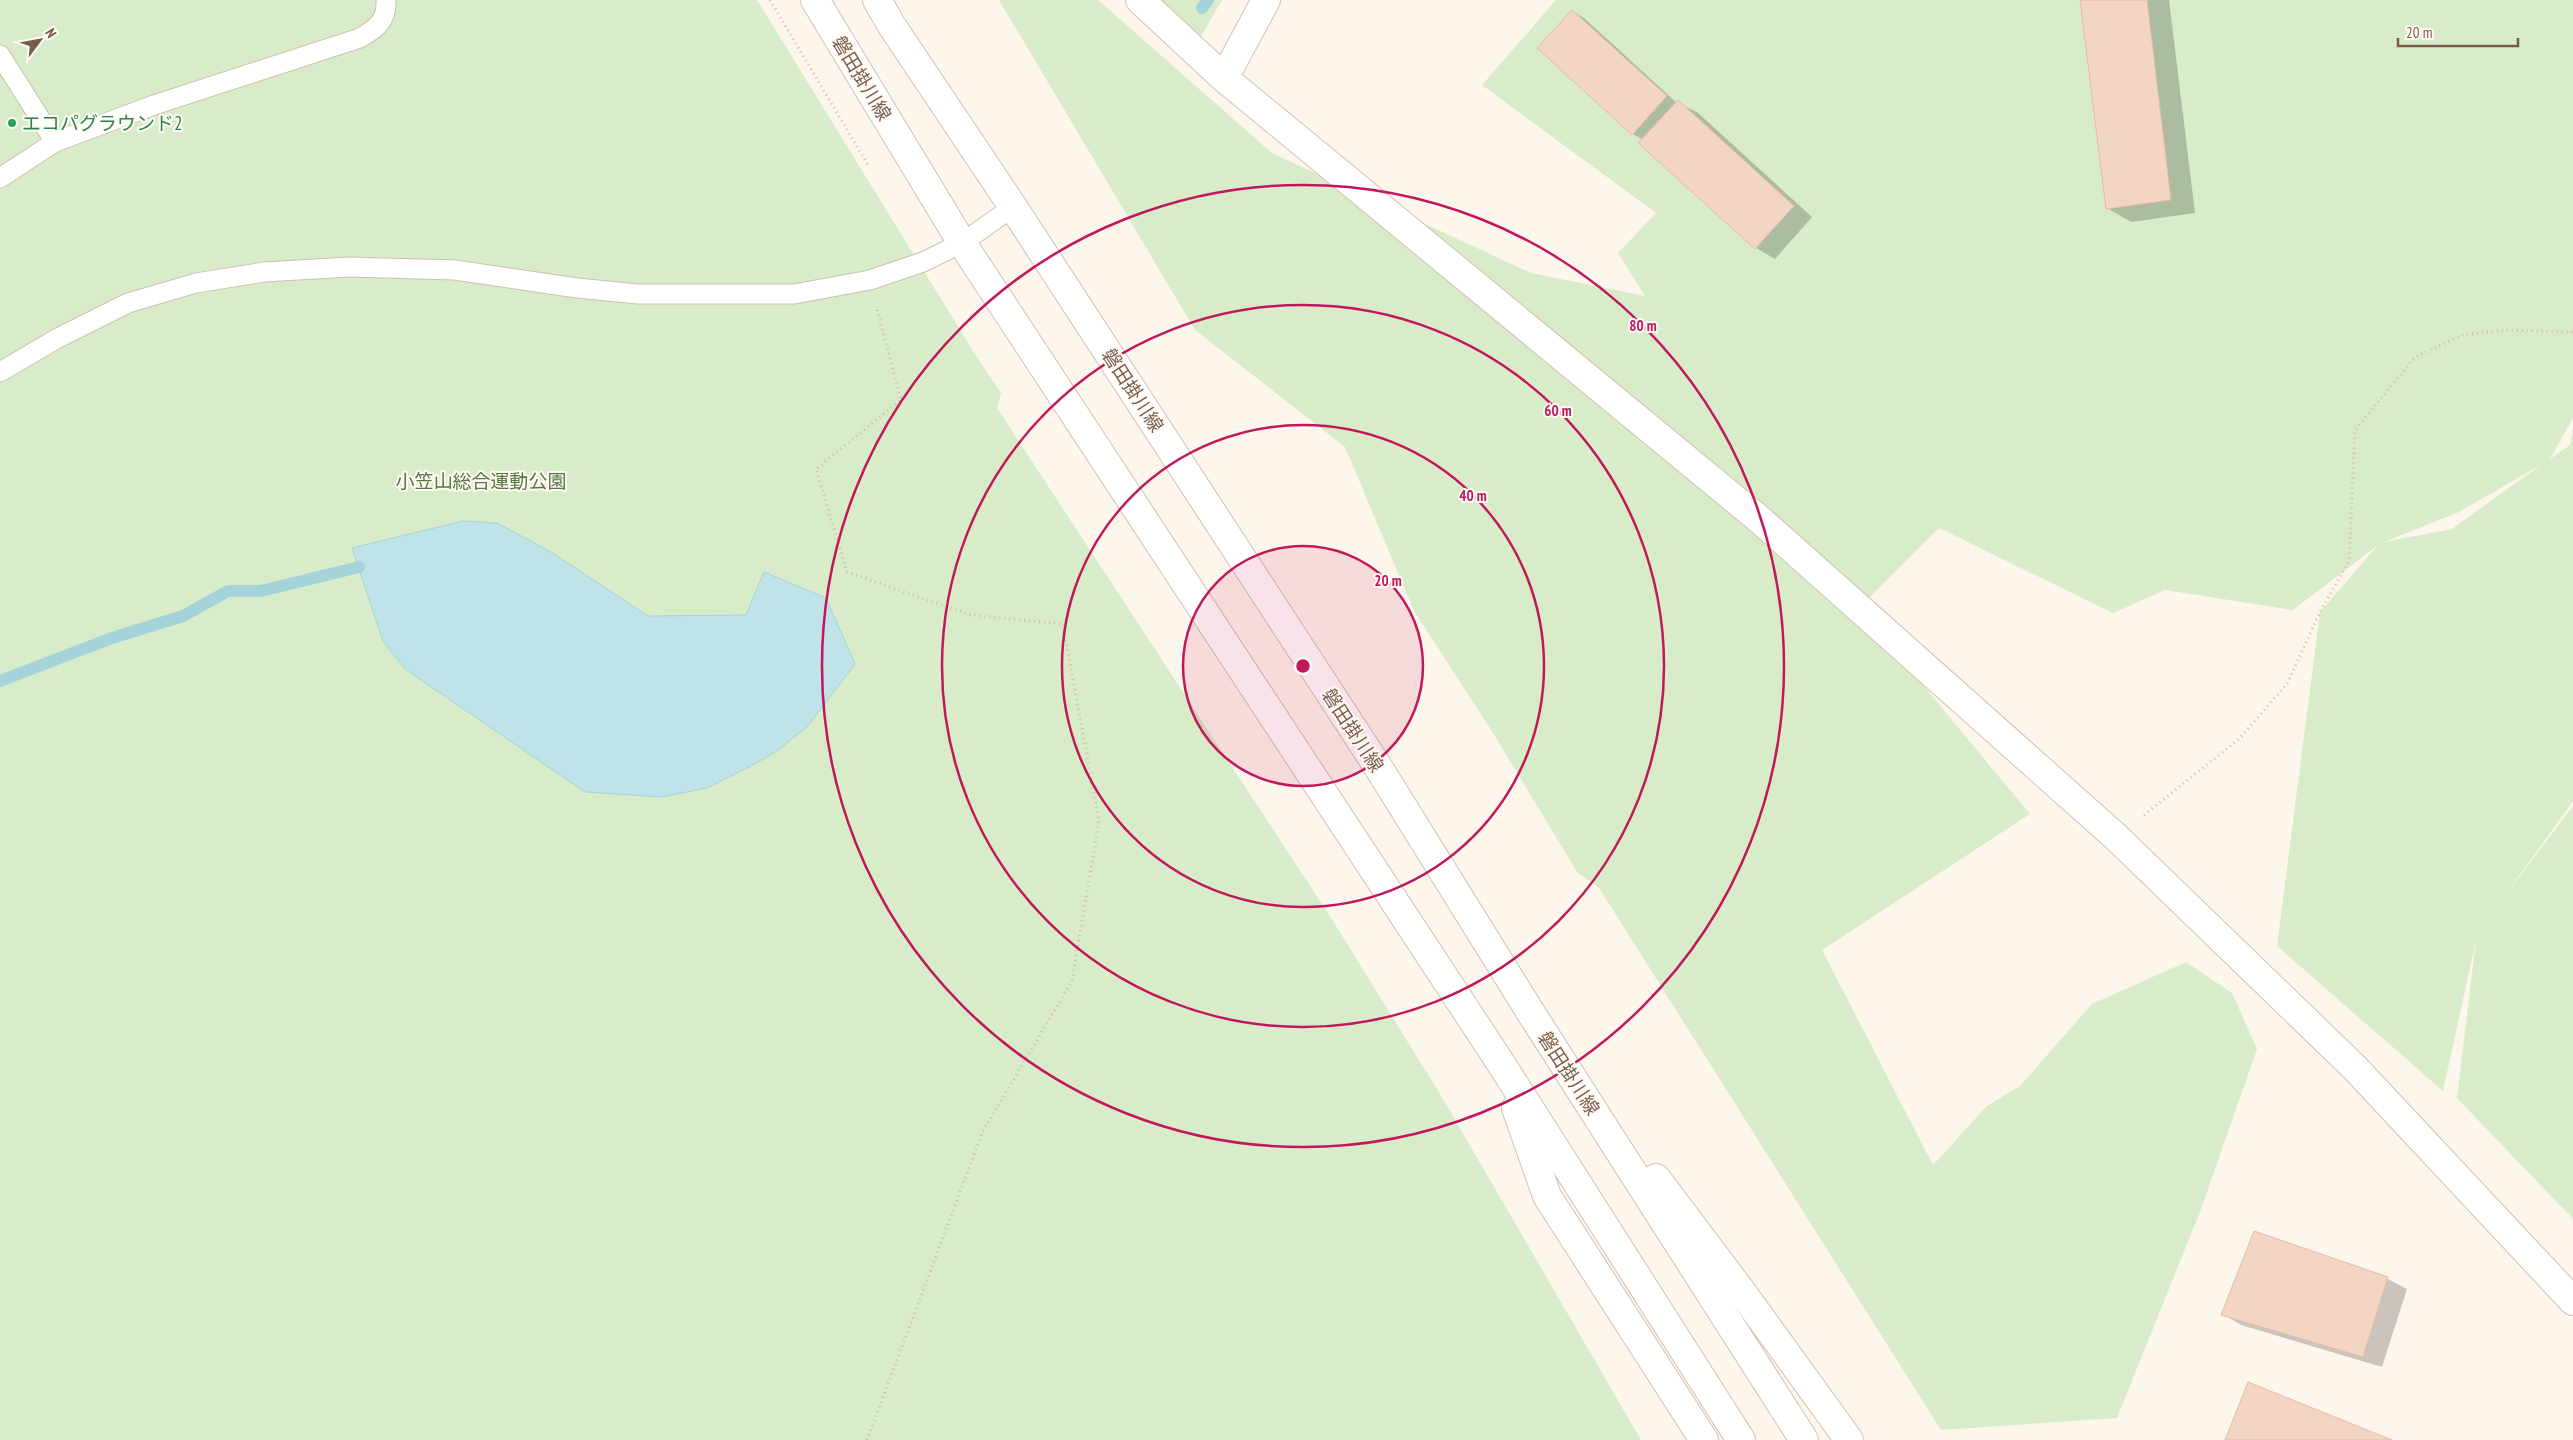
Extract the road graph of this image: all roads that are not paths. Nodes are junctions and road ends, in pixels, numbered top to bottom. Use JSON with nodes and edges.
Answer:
{"nodes":[{"id":1,"x":386,"y":0,"type":"edge"},
{"id":2,"x":815,"y":0,"type":"edge"},
{"id":3,"x":877,"y":0,"type":"edge"},
{"id":4,"x":1140,"y":0,"type":"edge"},
{"id":5,"x":1266,"y":0,"type":"edge"},
{"id":6,"x":0,"y":55,"type":"edge"},
{"id":7,"x":1224,"y":78,"type":"junction"},
{"id":8,"x":55,"y":142,"type":"junction"},
{"id":9,"x":0,"y":178,"type":"edge"},
{"id":10,"x":1013,"y":207,"type":"junction"},
{"id":11,"x":962,"y":243,"type":"junction"},
{"id":12,"x":0,"y":372,"type":"edge"},
{"id":13,"x":1531,"y":1013,"type":"junction"},
{"id":14,"x":1500,"y":1062,"type":"junction"},
{"id":15,"x":2573,"y":1301,"type":"edge"},
{"id":16,"x":1704,"y":1440,"type":"edge"},
{"id":17,"x":1741,"y":1440,"type":"edge"},
{"id":18,"x":1804,"y":1440,"type":"edge"},
{"id":19,"x":1849,"y":1440,"type":"edge"}],
"edges":[{"from":1,"to":8,"type":"lane"},
{"from":2,"to":11,"type":"main road","name":"磐田掛川線"},
{"from":3,"to":10,"type":"main road","name":"磐田掛川線"},
{"from":4,"to":7,"type":"main road"},
{"from":5,"to":7,"type":"main road"},
{"from":6,"to":8,"type":"lane"},
{"from":7,"to":15,"type":"main road"},
{"from":8,"to":9,"type":"lane"},
{"from":10,"to":11,"type":"lane"},
{"from":10,"to":13,"type":"main road","name":"磐田掛川線"},
{"from":11,"to":12,"type":"lane"},
{"from":11,"to":14,"type":"main road","name":"磐田掛川線"},
{"from":13,"to":18,"type":"main road","name":"磐田掛川線"},
{"from":13,"to":19,"type":"main road"},
{"from":14,"to":16,"type":"main road"},
{"from":14,"to":17,"type":"main road","name":"磐田掛川線"}]}
